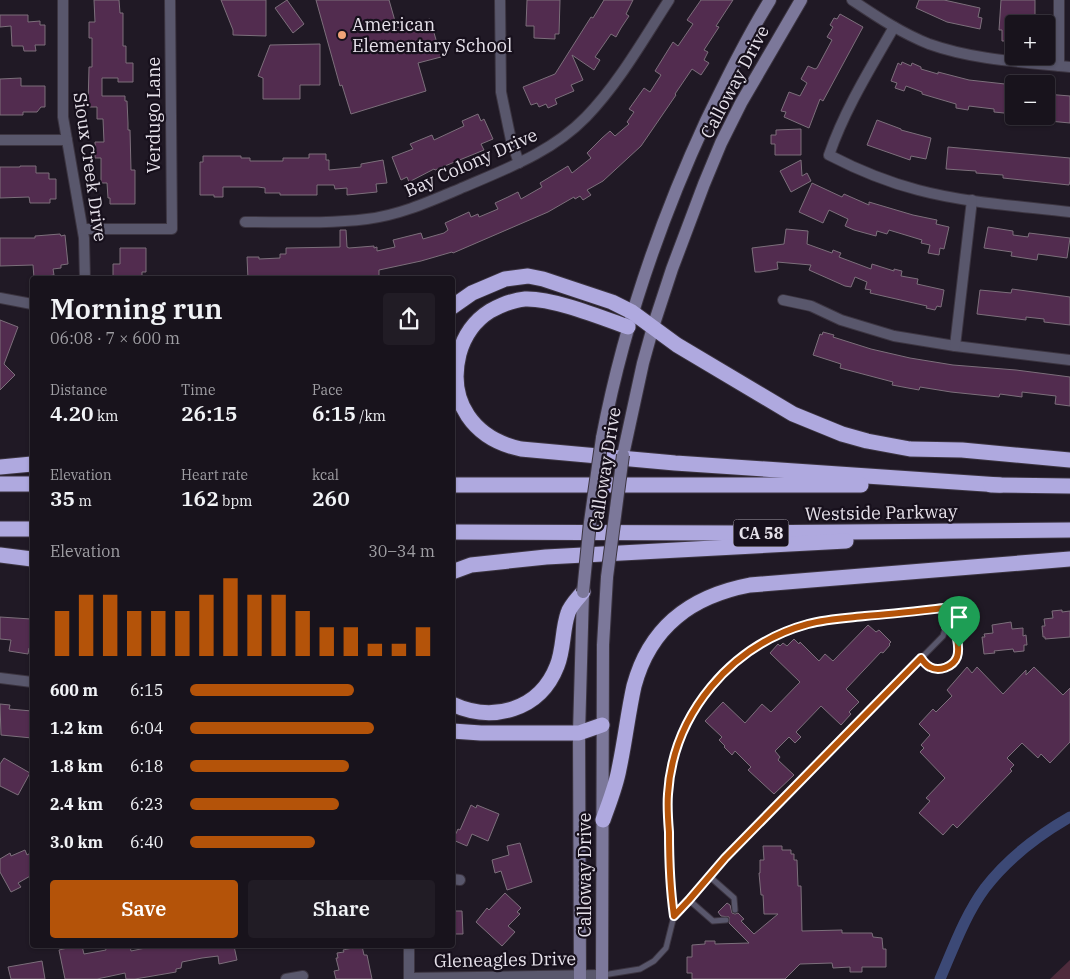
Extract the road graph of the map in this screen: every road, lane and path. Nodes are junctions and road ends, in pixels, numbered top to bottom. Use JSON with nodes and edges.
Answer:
{"nodes":[{"id":1,"x":63,"y":0,"type":"edge"},
{"id":2,"x":170,"y":0,"type":"edge"},
{"id":3,"x":500,"y":0,"type":"edge"},
{"id":4,"x":669,"y":0,"type":"edge"},
{"id":5,"x":770,"y":0,"type":"edge"},
{"id":6,"x":801,"y":0,"type":"edge"},
{"id":7,"x":852,"y":0,"type":"edge"},
{"id":8,"x":1060,"y":0,"type":"edge"},
{"id":9,"x":894,"y":27,"type":"junction"},
{"id":10,"x":1065,"y":67,"type":"edge"},
{"id":11,"x":0,"y":140,"type":"edge"},
{"id":12,"x":67,"y":140,"type":"junction"},
{"id":13,"x":519,"y":164,"type":"junction"},
{"id":14,"x":972,"y":200,"type":"junction"},
{"id":15,"x":1070,"y":212,"type":"edge"},
{"id":16,"x":246,"y":222,"type":"dead end"},
{"id":17,"x":83,"y":229,"type":"junction"},
{"id":18,"x":85,"y":276,"type":"edge"},
{"id":19,"x":0,"y":298,"type":"edge"},
{"id":20,"x":783,"y":300,"type":"dead end"},
{"id":21,"x":30,"y":304,"type":"edge"},
{"id":22,"x":455,"y":305,"type":"edge"},
{"id":23,"x":630,"y":320,"type":"junction"},
{"id":24,"x":653,"y":327,"type":"junction"},
{"id":25,"x":955,"y":346,"type":"junction"},
{"id":26,"x":1070,"y":360,"type":"edge"},
{"id":27,"x":1070,"y":460,"type":"edge"},
{"id":28,"x":30,"y":464,"type":"edge"},
{"id":29,"x":0,"y":467,"type":"edge"},
{"id":30,"x":0,"y":484,"type":"edge"},
{"id":31,"x":30,"y":484,"type":"edge"},
{"id":32,"x":455,"y":485,"type":"edge"},
{"id":33,"x":1000,"y":485,"type":"junction"},
{"id":34,"x":1070,"y":486,"type":"edge"},
{"id":35,"x":0,"y":529,"type":"edge"},
{"id":36,"x":30,"y":529,"type":"edge"},
{"id":37,"x":1022,"y":530,"type":"junction"},
{"id":38,"x":1070,"y":530,"type":"edge"},
{"id":39,"x":455,"y":532,"type":"edge"},
{"id":40,"x":0,"y":555,"type":"edge"},
{"id":41,"x":30,"y":559,"type":"edge"},
{"id":42,"x":1070,"y":559,"type":"edge"},
{"id":43,"x":455,"y":571,"type":"edge"},
{"id":44,"x":583,"y":592,"type":"junction"},
{"id":45,"x":946,"y":626,"type":"junction"},
{"id":46,"x":921,"y":658,"type":"junction"},
{"id":47,"x":0,"y":678,"type":"edge"},
{"id":48,"x":30,"y":682,"type":"edge"},
{"id":49,"x":455,"y":705,"type":"edge"},
{"id":50,"x":602,"y":726,"type":"junction"},
{"id":51,"x":455,"y":731,"type":"edge"},
{"id":52,"x":579,"y":733,"type":"junction"},
{"id":53,"x":603,"y":820,"type":"junction"},
{"id":54,"x":709,"y":876,"type":"junction"},
{"id":55,"x":689,"y":900,"type":"junction"},
{"id":56,"x":735,"y":910,"type":"dead end"},
{"id":57,"x":674,"y":916,"type":"junction"},
{"id":58,"x":726,"y":920,"type":"dead end"},
{"id":59,"x":410,"y":948,"type":"edge"},
{"id":60,"x":303,"y":976,"type":"dead end"},
{"id":61,"x":580,"y":977,"type":"edge"},
{"id":62,"x":602,"y":977,"type":"edge"},
{"id":63,"x":286,"y":979,"type":"edge"},
{"id":64,"x":409,"y":979,"type":"edge"}],
"edges":[{"from":1,"to":12,"type":"street","name":"Sioux Creek Drive"},
{"from":2,"to":17,"type":"street","name":"Verdugo Lane"},
{"from":3,"to":13,"type":"street"},
{"from":4,"to":13,"type":"street","name":"Bay Colony Drive"},
{"from":5,"to":23,"type":"main road","name":"Calloway Drive"},
{"from":6,"to":24,"type":"main road","name":"Calloway Drive"},
{"from":7,"to":9,"type":"street"},
{"from":8,"to":10,"type":"street"},
{"from":9,"to":10,"type":"street"},
{"from":9,"to":14,"type":"street"},
{"from":11,"to":12,"type":"street"},
{"from":12,"to":17,"type":"street","name":"Sioux Creek Drive"},
{"from":13,"to":16,"type":"street","name":"Bay Colony Drive"},
{"from":14,"to":15,"type":"street"},
{"from":14,"to":25,"type":"street"},
{"from":17,"to":18,"type":"street","name":"Sioux Creek Drive"},
{"from":19,"to":21,"type":"street"},
{"from":20,"to":25,"type":"street"},
{"from":22,"to":23,"type":"highway"},
{"from":23,"to":24,"type":"highway"},
{"from":23,"to":33,"type":"highway"},
{"from":23,"to":44,"type":"main road","name":"Calloway Drive","bridge":true},
{"from":24,"to":27,"type":"highway"},
{"from":24,"to":50,"type":"main road","name":"Calloway Drive","bridge":true},
{"from":25,"to":26,"type":"street"},
{"from":28,"to":29,"type":"highway"},
{"from":30,"to":31,"type":"highway"},
{"from":32,"to":33,"type":"highway","name":"Westside Parkway"},
{"from":33,"to":34,"type":"highway","name":"Westside Parkway"},
{"from":35,"to":36,"type":"highway"},
{"from":37,"to":38,"type":"highway","name":"Westside Parkway","number":"CA 58"},
{"from":37,"to":39,"type":"highway","name":"Westside Parkway","number":"CA 58"},
{"from":37,"to":43,"type":"highway"},
{"from":40,"to":41,"type":"highway"},
{"from":42,"to":53,"type":"highway"},
{"from":44,"to":49,"type":"highway"},
{"from":44,"to":52,"type":"main road","name":"Calloway Drive"},
{"from":45,"to":46,"type":"lane"},
{"from":45,"to":46,"type":"lane"},
{"from":45,"to":57,"type":"lane"},
{"from":46,"to":54,"type":"lane"},
{"from":47,"to":48,"type":"street"},
{"from":50,"to":52,"type":"highway"},
{"from":50,"to":53,"type":"main road","name":"Calloway Drive"},
{"from":51,"to":52,"type":"highway"},
{"from":52,"to":61,"type":"main road","name":"Calloway Drive"},
{"from":53,"to":62,"type":"main road","name":"Calloway Drive"},
{"from":54,"to":55,"type":"lane"},
{"from":54,"to":56,"type":"lane"},
{"from":55,"to":57,"type":"lane"},
{"from":55,"to":58,"type":"lane"},
{"from":57,"to":62,"type":"lane"},
{"from":59,"to":64,"type":"street"},
{"from":60,"to":63,"type":"street"},
{"from":61,"to":62,"type":"street","name":"Gleneagles Drive"},
{"from":61,"to":64,"type":"street","name":"Gleneagles Drive"}]}
